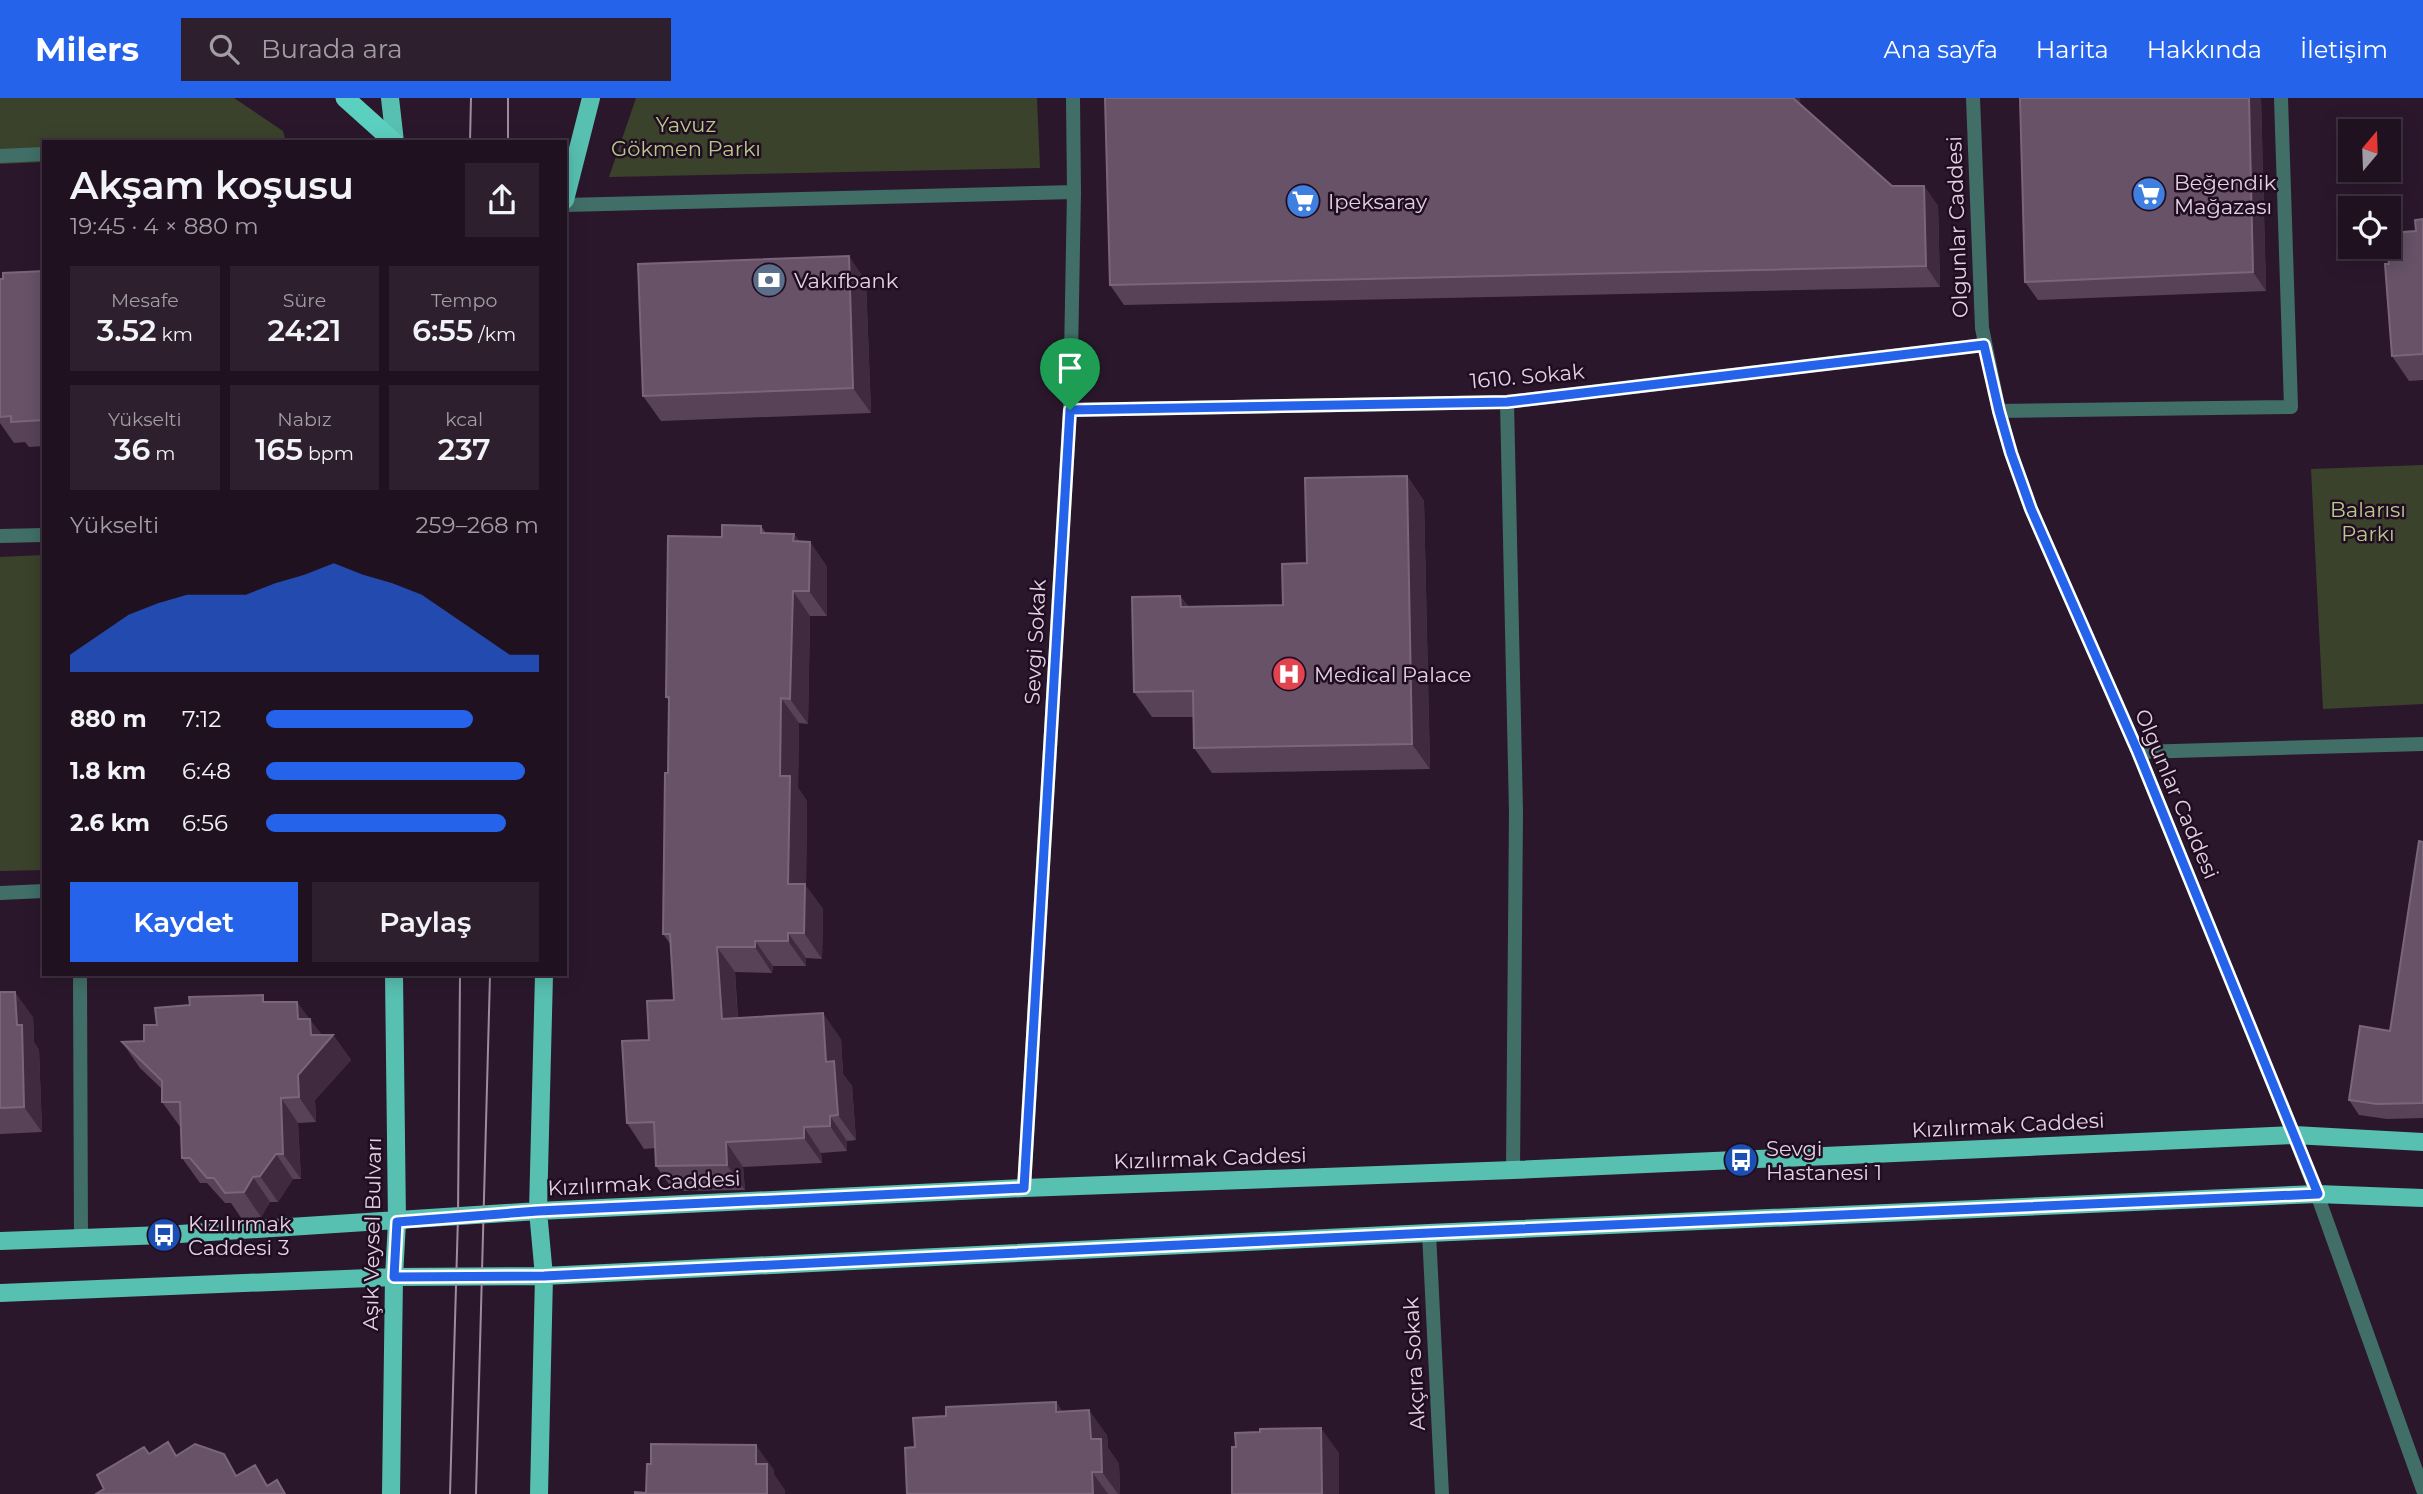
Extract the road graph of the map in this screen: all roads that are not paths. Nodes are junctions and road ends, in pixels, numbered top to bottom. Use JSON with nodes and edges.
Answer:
{"nodes":[{"id":1,"x":345,"y":98,"type":"edge"},
{"id":2,"x":390,"y":98,"type":"edge"},
{"id":3,"x":591,"y":98,"type":"edge"},
{"id":4,"x":1073,"y":98,"type":"edge"},
{"id":5,"x":1973,"y":98,"type":"edge"},
{"id":6,"x":2281,"y":98,"type":"edge"},
{"id":7,"x":392,"y":140,"type":"edge"},
{"id":8,"x":394,"y":140,"type":"edge"},
{"id":9,"x":42,"y":154,"type":"edge"},
{"id":10,"x":0,"y":156,"type":"edge"},
{"id":11,"x":1074,"y":192,"type":"junction"},
{"id":12,"x":567,"y":195,"type":"edge"},
{"id":13,"x":567,"y":203,"type":"edge"},
{"id":14,"x":1984,"y":345,"type":"junction"},
{"id":15,"x":1507,"y":402,"type":"junction"},
{"id":16,"x":1070,"y":410,"type":"junction"},
{"id":17,"x":1999,"y":411,"type":"junction"},
{"id":18,"x":42,"y":535,"type":"edge"},
{"id":19,"x":0,"y":536,"type":"edge"},
{"id":20,"x":2423,"y":744,"type":"edge"},
{"id":21,"x":2138,"y":752,"type":"junction"},
{"id":22,"x":42,"y":891,"type":"edge"},
{"id":23,"x":0,"y":893,"type":"edge"},
{"id":24,"x":80,"y":976,"type":"edge"},
{"id":25,"x":394,"y":976,"type":"edge"},
{"id":26,"x":544,"y":976,"type":"edge"},
{"id":27,"x":2294,"y":1135,"type":"junction"},
{"id":28,"x":2423,"y":1142,"type":"edge"},
{"id":29,"x":1513,"y":1170,"type":"junction"},
{"id":30,"x":1024,"y":1188,"type":"junction"},
{"id":31,"x":2318,"y":1194,"type":"junction"},
{"id":32,"x":2423,"y":1198,"type":"edge"},
{"id":33,"x":538,"y":1211,"type":"junction"},
{"id":34,"x":397,"y":1222,"type":"junction"},
{"id":35,"x":1429,"y":1233,"type":"junction"},
{"id":36,"x":81,"y":1239,"type":"junction"},
{"id":37,"x":0,"y":1241,"type":"edge"},
{"id":38,"x":544,"y":1276,"type":"junction"},
{"id":39,"x":394,"y":1277,"type":"junction"},
{"id":40,"x":0,"y":1293,"type":"edge"},
{"id":41,"x":2423,"y":1490,"type":"edge"},
{"id":42,"x":391,"y":1494,"type":"edge"},
{"id":43,"x":538,"y":1494,"type":"edge"},
{"id":44,"x":1442,"y":1494,"type":"edge"}],
"edges":[{"from":1,"to":7,"type":"highway"},
{"from":2,"to":8,"type":"main road"},
{"from":3,"to":12,"type":"main road"},
{"from":4,"to":11,"type":"street","name":"Sevgi Sokak"},
{"from":5,"to":14,"type":"street","name":"Olgunlar Caddesi"},
{"from":6,"to":17,"type":"street"},
{"from":9,"to":10,"type":"street"},
{"from":11,"to":13,"type":"street"},
{"from":11,"to":16,"type":"street","name":"Sevgi Sokak"},
{"from":14,"to":15,"type":"street","name":"1610. Sokak"},
{"from":14,"to":17,"type":"street","name":"Olgunlar Caddesi"},
{"from":15,"to":16,"type":"street","name":"1610. Sokak"},
{"from":15,"to":29,"type":"street"},
{"from":16,"to":30,"type":"street","name":"Sevgi Sokak"},
{"from":17,"to":21,"type":"street","name":"Olgunlar Caddesi"},
{"from":18,"to":19,"type":"street"},
{"from":20,"to":21,"type":"street"},
{"from":21,"to":27,"type":"street","name":"Olgunlar Caddesi"},
{"from":22,"to":23,"type":"street"},
{"from":24,"to":36,"type":"street"},
{"from":25,"to":34,"type":"main road","name":"Aşık Veysel Bulvarı"},
{"from":26,"to":33,"type":"main road"},
{"from":27,"to":28,"type":"main road","name":"Kızılırmak Caddesi"},
{"from":27,"to":29,"type":"main road","name":"Kızılırmak Caddesi"},
{"from":27,"to":31,"type":"street","name":"Olgunlar Caddesi"},
{"from":29,"to":30,"type":"main road","name":"Kızılırmak Caddesi"},
{"from":30,"to":33,"type":"main road","name":"Kızılırmak Caddesi"},
{"from":31,"to":32,"type":"main road"},
{"from":31,"to":35,"type":"main road"},
{"from":31,"to":41,"type":"street","name":"Olgunlar Caddesi"},
{"from":33,"to":34,"type":"main road","name":"Kızılırmak Caddesi"},
{"from":33,"to":38,"type":"main road"},
{"from":34,"to":36,"type":"main road","name":"Kızılırmak Caddesi"},
{"from":34,"to":39,"type":"main road","name":"Aşık Veysel Bulvarı"},
{"from":35,"to":38,"type":"main road"},
{"from":35,"to":44,"type":"street","name":"Akçıra Sokak"},
{"from":36,"to":37,"type":"main road","name":"Kızılırmak Caddesi"},
{"from":38,"to":39,"type":"main road"},
{"from":38,"to":43,"type":"main road"},
{"from":39,"to":40,"type":"main road"},
{"from":39,"to":42,"type":"main road","name":"Aşık Veysel Bulvarı"}]}
